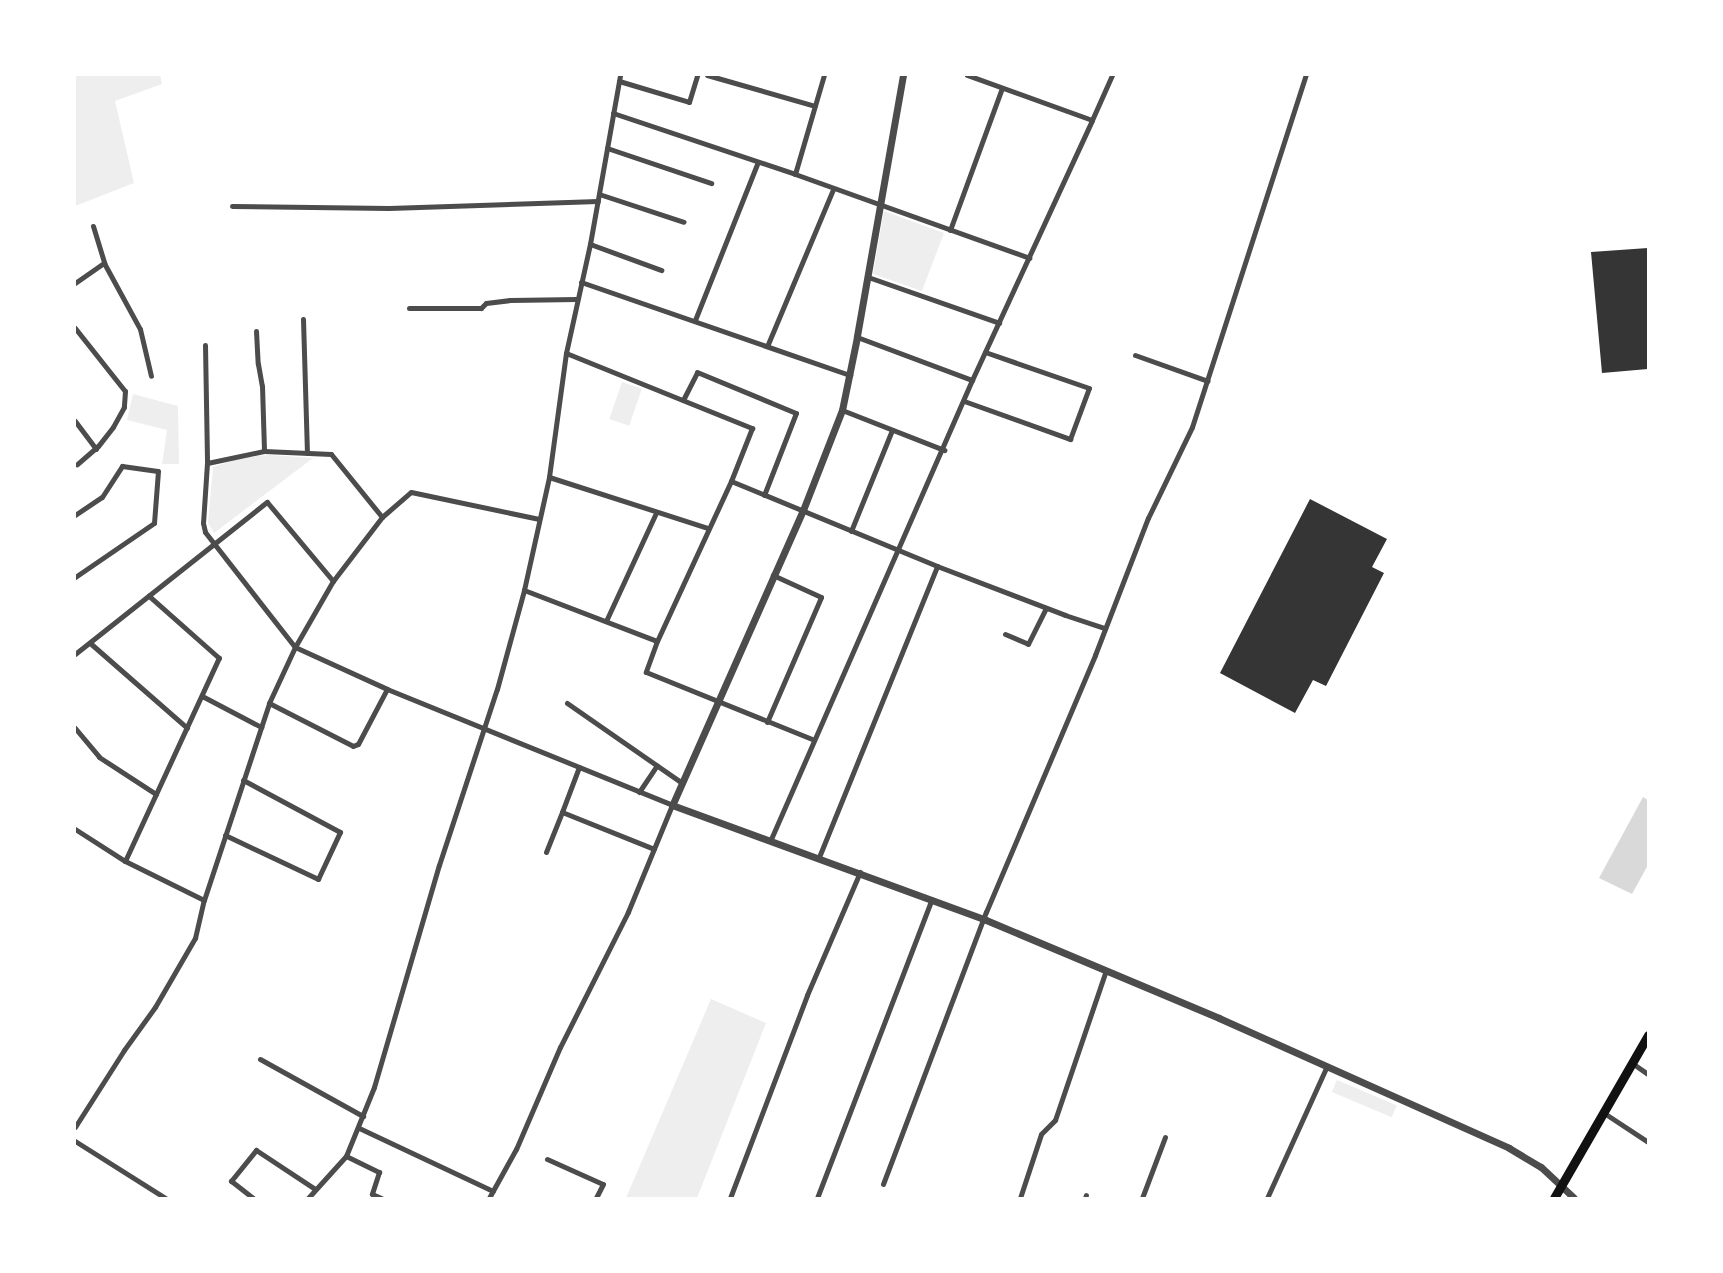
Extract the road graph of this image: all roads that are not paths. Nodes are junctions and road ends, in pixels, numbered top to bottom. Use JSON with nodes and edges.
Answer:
{"nodes":[{"id":1,"x":697,"y":75,"type":"edge"},
{"id":2,"x":707,"y":75,"type":"edge"},
{"id":3,"x":824,"y":75,"type":"edge"},
{"id":4,"x":903,"y":75,"type":"edge"},
{"id":5,"x":967,"y":75,"type":"edge"},
{"id":6,"x":1112,"y":75,"type":"edge"},
{"id":7,"x":1306,"y":75,"type":"edge"},
{"id":8,"x":620,"y":78,"type":"edge"},
{"id":9,"x":1002,"y":88,"type":"junction"},
{"id":10,"x":815,"y":106,"type":"junction"},
{"id":11,"x":613,"y":113,"type":"junction"},
{"id":12,"x":1092,"y":120,"type":"junction"},
{"id":13,"x":607,"y":148,"type":"junction"},
{"id":14,"x":758,"y":162,"type":"junction"},
{"id":15,"x":795,"y":174,"type":"junction"},
{"id":16,"x":711,"y":183,"type":"dead end"},
{"id":17,"x":833,"y":189,"type":"junction"},
{"id":18,"x":599,"y":194,"type":"junction"},
{"id":19,"x":598,"y":201,"type":"junction"},
{"id":20,"x":880,"y":205,"type":"junction"},
{"id":21,"x":232,"y":206,"type":"dead end"},
{"id":22,"x":684,"y":222,"type":"dead end"},
{"id":23,"x":93,"y":226,"type":"dead end"},
{"id":24,"x":950,"y":230,"type":"junction"},
{"id":25,"x":590,"y":244,"type":"junction"},
{"id":26,"x":1029,"y":258,"type":"junction"},
{"id":27,"x":104,"y":263,"type":"junction"},
{"id":28,"x":661,"y":270,"type":"dead end"},
{"id":29,"x":868,"y":277,"type":"junction"},
{"id":30,"x":581,"y":282,"type":"junction"},
{"id":31,"x":75,"y":283,"type":"edge"},
{"id":32,"x":577,"y":299,"type":"junction"},
{"id":33,"x":409,"y":309,"type":"dead end"},
{"id":34,"x":303,"y":319,"type":"dead end"},
{"id":35,"x":695,"y":320,"type":"junction"},
{"id":36,"x":999,"y":323,"type":"junction"},
{"id":37,"x":75,"y":328,"type":"edge"},
{"id":38,"x":256,"y":331,"type":"dead end"},
{"id":39,"x":857,"y":337,"type":"junction"},
{"id":40,"x":768,"y":344,"type":"junction"},
{"id":41,"x":205,"y":345,"type":"dead end"},
{"id":42,"x":566,"y":352,"type":"junction"},
{"id":43,"x":985,"y":352,"type":"junction"},
{"id":44,"x":1135,"y":355,"type":"dead end"},
{"id":45,"x":850,"y":375,"type":"junction"},
{"id":46,"x":151,"y":376,"type":"dead end"},
{"id":47,"x":972,"y":380,"type":"junction"},
{"id":48,"x":1208,"y":381,"type":"junction"},
{"id":49,"x":683,"y":400,"type":"junction"},
{"id":50,"x":964,"y":401,"type":"junction"},
{"id":51,"x":842,"y":410,"type":"junction"},
{"id":52,"x":75,"y":421,"type":"edge"},
{"id":53,"x":892,"y":430,"type":"junction"},
{"id":54,"x":96,"y":448,"type":"junction"},
{"id":55,"x":944,"y":450,"type":"junction"},
{"id":56,"x":264,"y":451,"type":"junction"},
{"id":57,"x":307,"y":453,"type":"junction"},
{"id":58,"x":207,"y":463,"type":"junction"},
{"id":59,"x":77,"y":464,"type":"dead end"},
{"id":60,"x":549,"y":477,"type":"junction"},
{"id":61,"x":731,"y":481,"type":"junction"},
{"id":62,"x":764,"y":495,"type":"junction"},
{"id":63,"x":803,"y":510,"type":"junction"},
{"id":64,"x":656,"y":513,"type":"junction"},
{"id":65,"x":75,"y":515,"type":"edge"},
{"id":66,"x":382,"y":517,"type":"junction"},
{"id":67,"x":539,"y":519,"type":"junction"},
{"id":68,"x":708,"y":528,"type":"junction"},
{"id":69,"x":851,"y":531,"type":"junction"},
{"id":70,"x":212,"y":543,"type":"junction"},
{"id":71,"x":899,"y":550,"type":"junction"},
{"id":72,"x":937,"y":566,"type":"junction"},
{"id":73,"x":773,"y":575,"type":"junction"},
{"id":74,"x":75,"y":577,"type":"edge"},
{"id":75,"x":333,"y":581,"type":"junction"},
{"id":76,"x":524,"y":590,"type":"junction"},
{"id":77,"x":149,"y":596,"type":"junction"},
{"id":78,"x":1046,"y":608,"type":"junction"},
{"id":79,"x":606,"y":621,"type":"junction"},
{"id":80,"x":1104,"y":628,"type":"junction"},
{"id":81,"x":1005,"y":634,"type":"dead end"},
{"id":82,"x":657,"y":641,"type":"junction"},
{"id":83,"x":90,"y":643,"type":"junction"},
{"id":84,"x":295,"y":647,"type":"junction"},
{"id":85,"x":75,"y":654,"type":"edge"},
{"id":86,"x":387,"y":689,"type":"junction"},
{"id":87,"x":202,"y":696,"type":"junction"},
{"id":88,"x":269,"y":703,"type":"junction"},
{"id":89,"x":567,"y":703,"type":"dead end"},
{"id":90,"x":718,"y":703,"type":"junction"},
{"id":91,"x":767,"y":722,"type":"junction"},
{"id":92,"x":261,"y":727,"type":"junction"},
{"id":93,"x":75,"y":728,"type":"edge"},
{"id":94,"x":187,"y":728,"type":"junction"},
{"id":95,"x":485,"y":730,"type":"junction"},
{"id":96,"x":814,"y":740,"type":"junction"},
{"id":97,"x":657,"y":765,"type":"junction"},
{"id":98,"x":579,"y":767,"type":"junction"},
{"id":99,"x":243,"y":780,"type":"junction"},
{"id":100,"x":682,"y":783,"type":"junction"},
{"id":101,"x":639,"y":792,"type":"junction"},
{"id":102,"x":156,"y":794,"type":"junction"},
{"id":103,"x":672,"y":805,"type":"junction"},
{"id":104,"x":562,"y":812,"type":"junction"},
{"id":105,"x":75,"y":829,"type":"edge"},
{"id":106,"x":225,"y":834,"type":"junction"},
{"id":107,"x":771,"y":839,"type":"junction"},
{"id":108,"x":654,"y":849,"type":"junction"},
{"id":109,"x":546,"y":852,"type":"dead end"},
{"id":110,"x":819,"y":856,"type":"junction"},
{"id":111,"x":125,"y":861,"type":"junction"},
{"id":112,"x":860,"y":872,"type":"junction"},
{"id":113,"x":932,"y":899,"type":"junction"},
{"id":114,"x":204,"y":900,"type":"junction"},
{"id":115,"x":986,"y":920,"type":"junction"},
{"id":116,"x":1106,"y":970,"type":"junction"},
{"id":117,"x":1647,"y":1039,"type":"edge"},
{"id":118,"x":260,"y":1059,"type":"dead end"},
{"id":119,"x":1632,"y":1063,"type":"junction"},
{"id":120,"x":1327,"y":1066,"type":"junction"},
{"id":121,"x":1648,"y":1074,"type":"edge"},
{"id":122,"x":1604,"y":1113,"type":"junction"},
{"id":123,"x":363,"y":1116,"type":"junction"},
{"id":124,"x":75,"y":1127,"type":"edge"},
{"id":125,"x":359,"y":1128,"type":"junction"},
{"id":126,"x":1165,"y":1137,"type":"dead end"},
{"id":127,"x":75,"y":1141,"type":"edge"},
{"id":128,"x":1648,"y":1142,"type":"edge"},
{"id":129,"x":346,"y":1156,"type":"junction"},
{"id":130,"x":547,"y":1159,"type":"dead end"},
{"id":131,"x":883,"y":1184,"type":"dead end"},
{"id":132,"x":1561,"y":1186,"type":"junction"},
{"id":133,"x":315,"y":1189,"type":"junction"},
{"id":134,"x":493,"y":1191,"type":"junction"},
{"id":135,"x":165,"y":1198,"type":"edge"},
{"id":136,"x":253,"y":1198,"type":"edge"},
{"id":137,"x":308,"y":1198,"type":"edge"},
{"id":138,"x":381,"y":1198,"type":"edge"},
{"id":139,"x":489,"y":1198,"type":"edge"},
{"id":140,"x":596,"y":1198,"type":"edge"},
{"id":141,"x":730,"y":1198,"type":"edge"},
{"id":142,"x":817,"y":1198,"type":"edge"},
{"id":143,"x":1020,"y":1198,"type":"edge"},
{"id":144,"x":1142,"y":1198,"type":"edge"},
{"id":145,"x":1268,"y":1198,"type":"edge"},
{"id":146,"x":1554,"y":1198,"type":"edge"},
{"id":147,"x":1574,"y":1198,"type":"edge"}],
"edges":[{"from":1,"to":8,"type":"street"},
{"from":2,"to":10,"type":"street"},
{"from":3,"to":10,"type":"street"},
{"from":4,"to":20,"type":"street"},
{"from":5,"to":9,"type":"street"},
{"from":6,"to":12,"type":"street"},
{"from":7,"to":48,"type":"street"},
{"from":8,"to":11,"type":"street"},
{"from":9,"to":12,"type":"street"},
{"from":9,"to":24,"type":"street"},
{"from":10,"to":15,"type":"street"},
{"from":11,"to":13,"type":"street"},
{"from":11,"to":14,"type":"street"},
{"from":12,"to":26,"type":"street"},
{"from":13,"to":16,"type":"street"},
{"from":13,"to":18,"type":"street"},
{"from":14,"to":15,"type":"street"},
{"from":14,"to":35,"type":"street"},
{"from":15,"to":17,"type":"street"},
{"from":17,"to":20,"type":"street"},
{"from":17,"to":40,"type":"street"},
{"from":18,"to":19,"type":"street"},
{"from":18,"to":22,"type":"street"},
{"from":19,"to":21,"type":"street"},
{"from":19,"to":25,"type":"street"},
{"from":20,"to":24,"type":"street"},
{"from":20,"to":29,"type":"street"},
{"from":23,"to":27,"type":"street"},
{"from":24,"to":26,"type":"street"},
{"from":25,"to":28,"type":"street"},
{"from":25,"to":30,"type":"street"},
{"from":26,"to":36,"type":"street"},
{"from":27,"to":31,"type":"street"},
{"from":27,"to":46,"type":"street"},
{"from":29,"to":36,"type":"street"},
{"from":29,"to":39,"type":"street"},
{"from":30,"to":32,"type":"street"},
{"from":30,"to":35,"type":"street"},
{"from":32,"to":33,"type":"street"},
{"from":32,"to":42,"type":"street"},
{"from":34,"to":57,"type":"street"},
{"from":35,"to":40,"type":"street"},
{"from":36,"to":43,"type":"street"},
{"from":37,"to":54,"type":"street"},
{"from":38,"to":56,"type":"street"},
{"from":39,"to":45,"type":"street"},
{"from":39,"to":47,"type":"street"},
{"from":40,"to":45,"type":"street"},
{"from":41,"to":58,"type":"street"},
{"from":42,"to":49,"type":"street"},
{"from":42,"to":60,"type":"street"},
{"from":43,"to":47,"type":"street"},
{"from":43,"to":50,"type":"street"},
{"from":44,"to":48,"type":"street"},
{"from":45,"to":51,"type":"street"},
{"from":47,"to":50,"type":"street"},
{"from":48,"to":80,"type":"street"},
{"from":49,"to":61,"type":"street"},
{"from":49,"to":62,"type":"street"},
{"from":50,"to":55,"type":"street"},
{"from":51,"to":53,"type":"street"},
{"from":51,"to":63,"type":"street"},
{"from":52,"to":54,"type":"street"},
{"from":53,"to":55,"type":"street"},
{"from":53,"to":69,"type":"street"},
{"from":54,"to":59,"type":"street"},
{"from":55,"to":71,"type":"street"},
{"from":56,"to":57,"type":"street"},
{"from":56,"to":58,"type":"street"},
{"from":57,"to":66,"type":"street"},
{"from":58,"to":70,"type":"street"},
{"from":60,"to":64,"type":"street"},
{"from":60,"to":67,"type":"street"},
{"from":61,"to":62,"type":"street"},
{"from":61,"to":68,"type":"street"},
{"from":62,"to":63,"type":"street"},
{"from":63,"to":69,"type":"street"},
{"from":63,"to":73,"type":"street"},
{"from":64,"to":68,"type":"street"},
{"from":64,"to":79,"type":"street"},
{"from":65,"to":74,"type":"street"},
{"from":66,"to":67,"type":"street"},
{"from":66,"to":75,"type":"street"},
{"from":67,"to":76,"type":"street"},
{"from":68,"to":82,"type":"street"},
{"from":69,"to":71,"type":"street"},
{"from":70,"to":75,"type":"street"},
{"from":70,"to":77,"type":"street"},
{"from":70,"to":84,"type":"street"},
{"from":71,"to":72,"type":"street"},
{"from":71,"to":96,"type":"street"},
{"from":72,"to":78,"type":"street"},
{"from":72,"to":110,"type":"street"},
{"from":73,"to":90,"type":"street"},
{"from":73,"to":91,"type":"street"},
{"from":75,"to":84,"type":"street"},
{"from":76,"to":79,"type":"street"},
{"from":76,"to":95,"type":"street"},
{"from":77,"to":83,"type":"street"},
{"from":77,"to":87,"type":"street"},
{"from":78,"to":80,"type":"street"},
{"from":78,"to":81,"type":"street"},
{"from":79,"to":82,"type":"street"},
{"from":80,"to":115,"type":"street"},
{"from":82,"to":90,"type":"street"},
{"from":83,"to":85,"type":"street"},
{"from":83,"to":94,"type":"street"},
{"from":84,"to":86,"type":"street"},
{"from":84,"to":88,"type":"street"},
{"from":86,"to":88,"type":"street"},
{"from":86,"to":95,"type":"street"},
{"from":87,"to":92,"type":"street"},
{"from":87,"to":94,"type":"street"},
{"from":88,"to":92,"type":"street"},
{"from":89,"to":97,"type":"street"},
{"from":90,"to":91,"type":"street"},
{"from":90,"to":100,"type":"street"},
{"from":91,"to":96,"type":"street"},
{"from":92,"to":99,"type":"street"},
{"from":93,"to":102,"type":"street"},
{"from":94,"to":102,"type":"street"},
{"from":95,"to":98,"type":"street"},
{"from":95,"to":123,"type":"street"},
{"from":96,"to":107,"type":"street"},
{"from":97,"to":100,"type":"street"},
{"from":97,"to":101,"type":"street"},
{"from":98,"to":101,"type":"street"},
{"from":98,"to":104,"type":"street"},
{"from":99,"to":106,"type":"street"},
{"from":99,"to":106,"type":"street"},
{"from":100,"to":103,"type":"street"},
{"from":101,"to":103,"type":"street"},
{"from":102,"to":111,"type":"street"},
{"from":103,"to":107,"type":"street"},
{"from":103,"to":108,"type":"street"},
{"from":104,"to":108,"type":"street"},
{"from":104,"to":109,"type":"street"},
{"from":105,"to":111,"type":"street"},
{"from":106,"to":114,"type":"street"},
{"from":107,"to":110,"type":"street"},
{"from":108,"to":134,"type":"street"},
{"from":110,"to":112,"type":"street"},
{"from":111,"to":114,"type":"street"},
{"from":112,"to":113,"type":"street"},
{"from":112,"to":141,"type":"street"},
{"from":113,"to":115,"type":"street"},
{"from":113,"to":142,"type":"street"},
{"from":114,"to":124,"type":"street"},
{"from":115,"to":116,"type":"street"},
{"from":115,"to":131,"type":"street"},
{"from":116,"to":120,"type":"street"},
{"from":116,"to":143,"type":"street"},
{"from":117,"to":119,"type":"main road"},
{"from":118,"to":123,"type":"street"},
{"from":119,"to":121,"type":"street"},
{"from":119,"to":122,"type":"main road"},
{"from":120,"to":132,"type":"street"},
{"from":120,"to":145,"type":"street"},
{"from":122,"to":128,"type":"street"},
{"from":122,"to":132,"type":"main road"},
{"from":123,"to":125,"type":"street"},
{"from":125,"to":129,"type":"street"},
{"from":125,"to":134,"type":"street"},
{"from":126,"to":144,"type":"street"},
{"from":127,"to":135,"type":"street"},
{"from":129,"to":133,"type":"street"},
{"from":129,"to":138,"type":"street"},
{"from":130,"to":140,"type":"street"},
{"from":132,"to":146,"type":"main road"},
{"from":132,"to":147,"type":"street"},
{"from":133,"to":136,"type":"street"},
{"from":133,"to":137,"type":"street"},
{"from":134,"to":139,"type":"street"}]}
